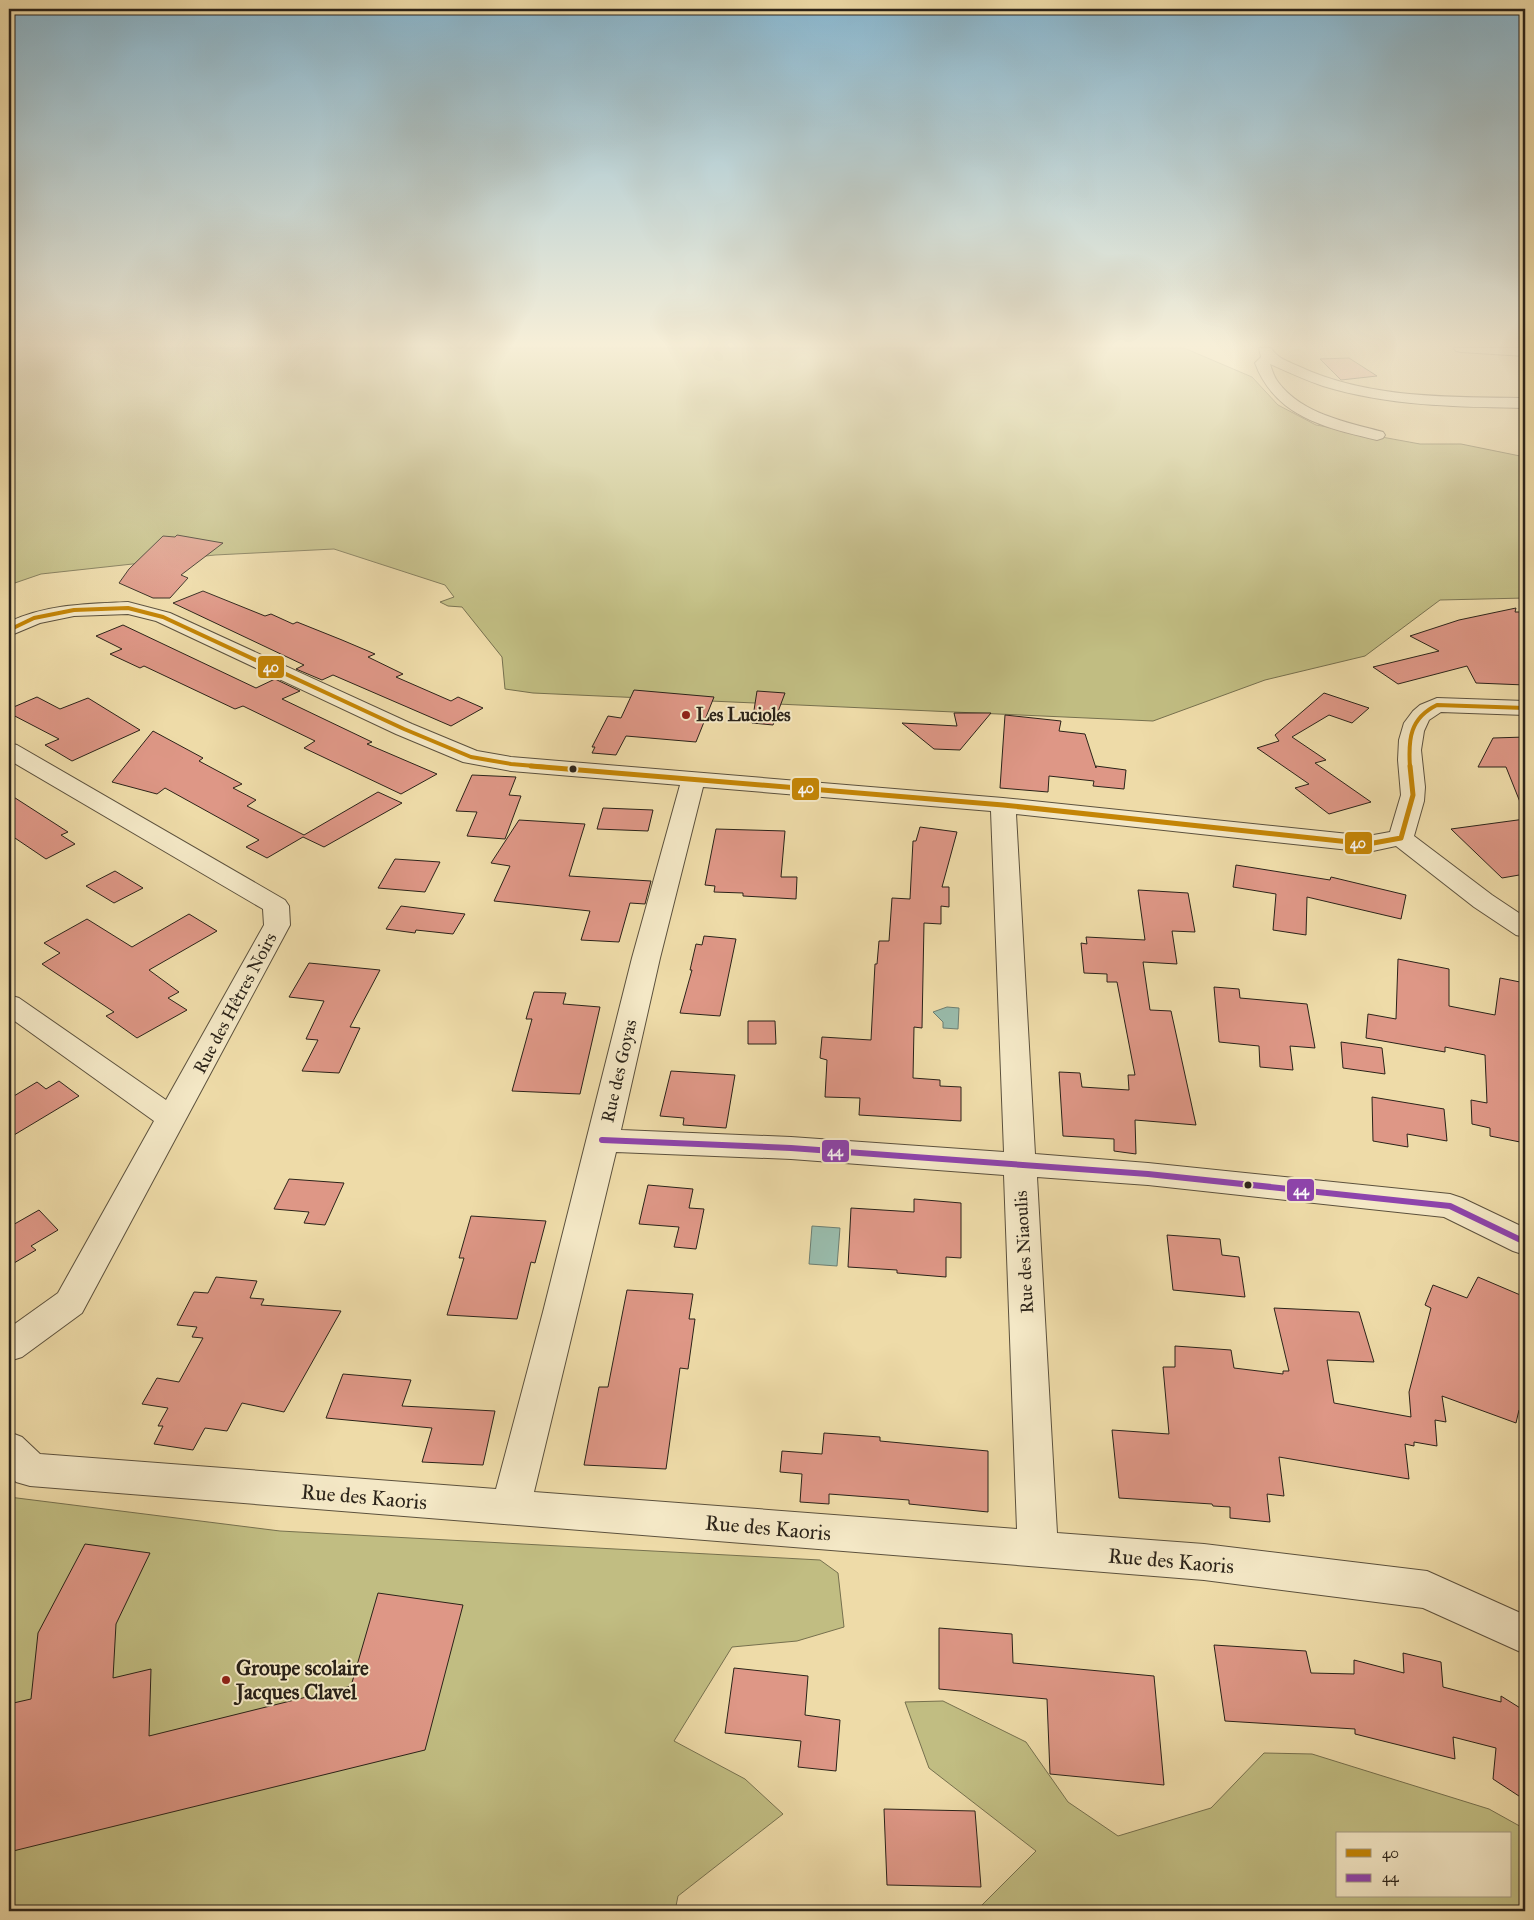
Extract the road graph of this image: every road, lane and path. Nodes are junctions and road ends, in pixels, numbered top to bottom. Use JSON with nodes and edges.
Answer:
{"nodes":[{"id":1,"x":9,"y":630,"type":"edge"},
{"id":2,"x":1525,"y":708,"type":"edge"},
{"id":3,"x":9,"y":750,"type":"edge"},
{"id":4,"x":693,"y":779,"type":"junction"},
{"id":5,"x":1004,"y":805,"type":"junction"},
{"id":6,"x":1402,"y":838,"type":"junction"},
{"id":7,"x":1525,"y":929,"type":"edge"},
{"id":8,"x":9,"y":1004,"type":"edge"},
{"id":9,"x":172,"y":1119,"type":"junction"},
{"id":10,"x":602,"y":1140,"type":"junction"},
{"id":11,"x":1019,"y":1165,"type":"junction"},
{"id":12,"x":1525,"y":1242,"type":"edge"},
{"id":13,"x":9,"y":1347,"type":"edge"},
{"id":14,"x":9,"y":1448,"type":"edge"},
{"id":15,"x":510,"y":1508,"type":"junction"},
{"id":16,"x":1038,"y":1550,"type":"junction"},
{"id":17,"x":1525,"y":1636,"type":"edge"}],
"edges":[{"from":1,"to":4,"type":"street"},
{"from":2,"to":6,"type":"street"},
{"from":3,"to":9,"type":"street","name":"Rue des Hêtres Noirs"},
{"from":4,"to":5,"type":"street"},
{"from":4,"to":10,"type":"street","name":"Rue des Goyas"},
{"from":5,"to":6,"type":"street"},
{"from":5,"to":11,"type":"street","name":"Rue des Niaoulis"},
{"from":6,"to":7,"type":"street"},
{"from":8,"to":9,"type":"street"},
{"from":9,"to":13,"type":"street","name":"Rue des Hêtres Noirs"},
{"from":10,"to":11,"type":"street"},
{"from":10,"to":15,"type":"street","name":"Rue des Goyas"},
{"from":11,"to":12,"type":"street"},
{"from":11,"to":16,"type":"street","name":"Rue des Niaoulis"},
{"from":14,"to":15,"type":"street","name":"Rue des Kaoris"},
{"from":15,"to":16,"type":"street","name":"Rue des Kaoris"},
{"from":16,"to":17,"type":"street","name":"Rue des Kaoris"}]}
